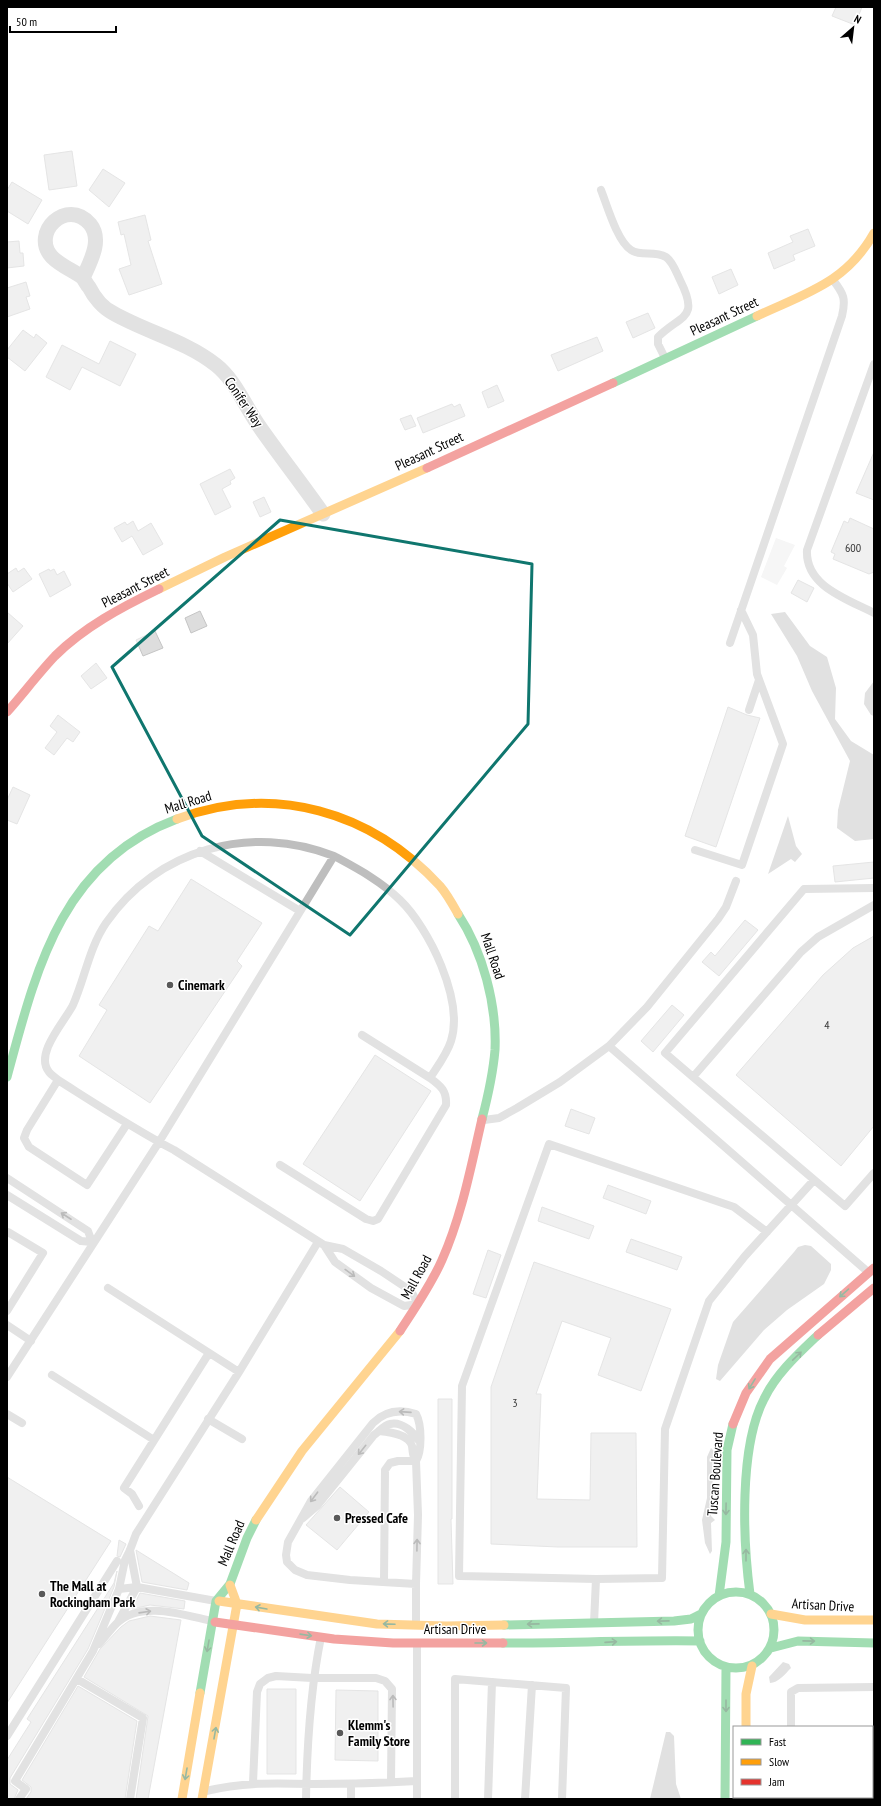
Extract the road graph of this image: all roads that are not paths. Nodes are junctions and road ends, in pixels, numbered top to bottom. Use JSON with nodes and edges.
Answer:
{"nodes":[{"id":1,"x":601,"y":190,"type":"dead end"},
{"id":2,"x":874,"y":233,"type":"edge"},
{"id":3,"x":83,"y":278,"type":"dead end"},
{"id":4,"x":833,"y":280,"type":"junction"},
{"id":5,"x":665,"y":359,"type":"junction"},
{"id":6,"x":874,"y":364,"type":"edge"},
{"id":7,"x":323,"y":514,"type":"junction"},
{"id":8,"x":742,"y":610,"type":"junction"},
{"id":9,"x":874,"y":613,"type":"edge"},
{"id":10,"x":730,"y":643,"type":"dead end"},
{"id":11,"x":759,"y":680,"type":"junction"},
{"id":12,"x":749,"y":710,"type":"dead end"},
{"id":13,"x":7,"y":712,"type":"edge"},
{"id":14,"x":695,"y":850,"type":"dead end"},
{"id":15,"x":200,"y":851,"type":"junction"},
{"id":16,"x":334,"y":856,"type":"junction"},
{"id":17,"x":736,"y":881,"type":"dead end"},
{"id":18,"x":874,"y":888,"type":"edge"},
{"id":19,"x":874,"y":905,"type":"edge"},
{"id":20,"x":300,"y":911,"type":"junction"},
{"id":21,"x":362,"y":1035,"type":"dead end"},
{"id":22,"x":610,"y":1046,"type":"junction"},
{"id":23,"x":7,"y":1077,"type":"edge"},
{"id":24,"x":693,"y":1077,"type":"junction"},
{"id":25,"x":430,"y":1078,"type":"junction"},
{"id":26,"x":58,"y":1080,"type":"junction"},
{"id":27,"x":482,"y":1120,"type":"junction"},
{"id":28,"x":127,"y":1124,"type":"junction"},
{"id":29,"x":159,"y":1142,"type":"junction"},
{"id":30,"x":280,"y":1165,"type":"dead end"},
{"id":31,"x":874,"y":1173,"type":"edge"},
{"id":32,"x":7,"y":1178,"type":"edge"},
{"id":33,"x":814,"y":1180,"type":"junction"},
{"id":34,"x":7,"y":1195,"type":"edge"},
{"id":35,"x":791,"y":1206,"type":"junction"},
{"id":36,"x":767,"y":1232,"type":"junction"},
{"id":37,"x":7,"y":1233,"type":"edge"},
{"id":38,"x":92,"y":1242,"type":"junction"},
{"id":39,"x":321,"y":1244,"type":"junction"},
{"id":40,"x":872,"y":1273,"type":"edge"},
{"id":41,"x":108,"y":1288,"type":"dead end"},
{"id":42,"x":874,"y":1288,"type":"edge"},
{"id":43,"x":418,"y":1304,"type":"junction"},
{"id":44,"x":7,"y":1311,"type":"edge"},
{"id":45,"x":7,"y":1325,"type":"edge"},
{"id":46,"x":31,"y":1341,"type":"junction"},
{"id":47,"x":209,"y":1353,"type":"junction"},
{"id":48,"x":239,"y":1372,"type":"junction"},
{"id":49,"x":52,"y":1375,"type":"dead end"},
{"id":50,"x":7,"y":1377,"type":"edge"},
{"id":51,"x":7,"y":1414,"type":"edge"},
{"id":52,"x":208,"y":1419,"type":"junction"},
{"id":53,"x":22,"y":1422,"type":"dead end"},
{"id":54,"x":379,"y":1431,"type":"junction"},
{"id":55,"x":154,"y":1440,"type":"junction"},
{"id":56,"x":242,"y":1440,"type":"dead end"},
{"id":57,"x":419,"y":1441,"type":"junction"},
{"id":58,"x":416,"y":1461,"type":"junction"},
{"id":59,"x":138,"y":1506,"type":"dead end"},
{"id":60,"x":301,"y":1520,"type":"junction"},
{"id":61,"x":130,"y":1550,"type":"junction"},
{"id":62,"x":117,"y":1562,"type":"dead end"},
{"id":63,"x":596,"y":1579,"type":"junction"},
{"id":64,"x":384,"y":1582,"type":"junction"},
{"id":65,"x":230,"y":1584,"type":"junction"},
{"id":66,"x":416,"y":1584,"type":"junction"},
{"id":67,"x":137,"y":1587,"type":"junction"},
{"id":68,"x":119,"y":1589,"type":"junction"},
{"id":69,"x":750,"y":1594,"type":"junction"},
{"id":70,"x":719,"y":1596,"type":"junction"},
{"id":71,"x":216,"y":1601,"type":"junction"},
{"id":72,"x":237,"y":1604,"type":"junction"},
{"id":73,"x":701,"y":1614,"type":"junction"},
{"id":74,"x":771,"y":1614,"type":"junction"},
{"id":75,"x":874,"y":1620,"type":"edge"},
{"id":76,"x":212,"y":1621,"type":"junction"},
{"id":77,"x":118,"y":1622,"type":"junction"},
{"id":78,"x":594,"y":1623,"type":"junction"},
{"id":79,"x":234,"y":1625,"type":"junction"},
{"id":80,"x":416,"y":1634,"type":"junction"},
{"id":81,"x":321,"y":1637,"type":"junction"},
{"id":82,"x":700,"y":1641,"type":"junction"},
{"id":83,"x":594,"y":1643,"type":"junction"},
{"id":84,"x":874,"y":1643,"type":"edge"},
{"id":85,"x":770,"y":1648,"type":"junction"},
{"id":86,"x":93,"y":1651,"type":"junction"},
{"id":87,"x":752,"y":1666,"type":"junction"},
{"id":88,"x":726,"y":1667,"type":"junction"},
{"id":89,"x":312,"y":1678,"type":"junction"},
{"id":90,"x":77,"y":1679,"type":"junction"},
{"id":91,"x":492,"y":1682,"type":"junction"},
{"id":92,"x":532,"y":1685,"type":"junction"},
{"id":93,"x":874,"y":1688,"type":"edge"},
{"id":94,"x":746,"y":1726,"type":"edge"},
{"id":95,"x":791,"y":1726,"type":"edge"},
{"id":96,"x":7,"y":1736,"type":"edge"},
{"id":97,"x":417,"y":1781,"type":"junction"},
{"id":98,"x":391,"y":1782,"type":"junction"},
{"id":99,"x":253,"y":1783,"type":"junction"},
{"id":100,"x":306,"y":1784,"type":"junction"},
{"id":101,"x":351,"y":1784,"type":"junction"},
{"id":102,"x":203,"y":1795,"type":"edge"},
{"id":103,"x":19,"y":1799,"type":"edge"},
{"id":104,"x":130,"y":1799,"type":"edge"},
{"id":105,"x":182,"y":1799,"type":"edge"},
{"id":106,"x":306,"y":1799,"type":"edge"},
{"id":107,"x":351,"y":1799,"type":"edge"},
{"id":108,"x":417,"y":1799,"type":"edge"},
{"id":109,"x":455,"y":1799,"type":"edge"},
{"id":110,"x":488,"y":1799,"type":"edge"},
{"id":111,"x":525,"y":1799,"type":"edge"},
{"id":112,"x":562,"y":1799,"type":"edge"},
{"id":113,"x":725,"y":1799,"type":"edge"}],
"edges":[{"from":1,"to":5,"type":"lane"},
{"from":2,"to":4,"type":"main road","name":"Pleasant Street"},
{"from":3,"to":7,"type":"street","name":"Conifer Way"},
{"from":4,"to":5,"type":"main road","name":"Pleasant Street"},
{"from":4,"to":8,"type":"lane"},
{"from":5,"to":7,"type":"main road","name":"Pleasant Street"},
{"from":6,"to":9,"type":"lane"},
{"from":7,"to":13,"type":"main road","name":"Pleasant Street"},
{"from":8,"to":10,"type":"lane"},
{"from":8,"to":11,"type":"lane"},
{"from":11,"to":12,"type":"lane"},
{"from":11,"to":14,"type":"lane"},
{"from":15,"to":16,"type":"lane"},
{"from":15,"to":20,"type":"lane"},
{"from":15,"to":26,"type":"lane"},
{"from":16,"to":20,"type":"lane"},
{"from":16,"to":25,"type":"lane"},
{"from":17,"to":22,"type":"lane"},
{"from":18,"to":24,"type":"lane"},
{"from":19,"to":24,"type":"lane"},
{"from":20,"to":29,"type":"lane"},
{"from":21,"to":25,"type":"lane"},
{"from":22,"to":27,"type":"lane"},
{"from":22,"to":35,"type":"lane"},
{"from":23,"to":27,"type":"main road","name":"Mall Road"},
{"from":24,"to":33,"type":"lane"},
{"from":25,"to":30,"type":"lane"},
{"from":26,"to":28,"type":"lane"},
{"from":26,"to":28,"type":"lane"},
{"from":27,"to":43,"type":"main road","name":"Mall Road"},
{"from":28,"to":29,"type":"lane"},
{"from":29,"to":38,"type":"lane"},
{"from":29,"to":39,"type":"lane"},
{"from":31,"to":33,"type":"lane"},
{"from":38,"to":32,"type":"lane","one_way":true},
{"from":33,"to":35,"type":"lane"},
{"from":34,"to":38,"type":"lane"},
{"from":35,"to":36,"type":"lane"},
{"from":35,"to":40,"type":"lane"},
{"from":36,"to":63,"type":"lane"},
{"from":36,"to":63,"type":"lane"},
{"from":37,"to":44,"type":"lane"},
{"from":38,"to":46,"type":"lane"},
{"from":39,"to":43,"type":"lane"},
{"from":39,"to":43,"type":"lane","one_way":true},
{"from":39,"to":48,"type":"lane"},
{"from":40,"to":70,"type":"main road","name":"Tuscan Boulevard","one_way":true},
{"from":41,"to":47,"type":"lane"},
{"from":69,"to":42,"type":"main road","one_way":true},
{"from":43,"to":65,"type":"main road","name":"Mall Road"},
{"from":45,"to":46,"type":"lane"},
{"from":46,"to":50,"type":"lane"},
{"from":47,"to":48,"type":"lane"},
{"from":47,"to":55,"type":"lane"},
{"from":48,"to":52,"type":"lane"},
{"from":49,"to":55,"type":"lane"},
{"from":51,"to":53,"type":"lane"},
{"from":52,"to":56,"type":"lane"},
{"from":52,"to":61,"type":"lane"},
{"from":54,"to":57,"type":"lane"},
{"from":54,"to":58,"type":"lane"},
{"from":54,"to":60,"type":"lane","one_way":true},
{"from":55,"to":59,"type":"lane"},
{"from":57,"to":58,"type":"lane"},
{"from":57,"to":60,"type":"lane","one_way":true},
{"from":58,"to":64,"type":"lane"},
{"from":66,"to":58,"type":"lane","one_way":true},
{"from":60,"to":64,"type":"lane"},
{"from":61,"to":67,"type":"lane"},
{"from":61,"to":68,"type":"lane"},
{"from":62,"to":96,"type":"lane"},
{"from":63,"to":78,"type":"lane"},
{"from":64,"to":66,"type":"lane"},
{"from":65,"to":71,"type":"main road","name":"Mall Road"},
{"from":65,"to":72,"type":"main road","name":"Mall Road"},
{"from":66,"to":80,"type":"lane"},
{"from":67,"to":68,"type":"lane"},
{"from":67,"to":71,"type":"lane"},
{"from":67,"to":77,"type":"lane"},
{"from":68,"to":86,"type":"lane"},
{"from":69,"to":70,"type":"main road"},
{"from":69,"to":74,"type":"main road"},
{"from":70,"to":73,"type":"main road"},
{"from":71,"to":72,"type":"main road","name":"Artisan Drive"},
{"from":71,"to":76,"type":"main road","name":"Mall Road"},
{"from":72,"to":79,"type":"main road","name":"Mall Road"},
{"from":80,"to":72,"type":"main road","name":"Artisan Drive","one_way":true},
{"from":73,"to":78,"type":"main road","name":"Artisan Drive","one_way":true},
{"from":73,"to":82,"type":"main road"},
{"from":74,"to":75,"type":"main road","name":"Artisan Drive"},
{"from":74,"to":85,"type":"main road"},
{"from":77,"to":76,"type":"lane","one_way":true},
{"from":76,"to":79,"type":"main road","name":"Artisan Drive"},
{"from":76,"to":105,"type":"main road","name":"Mall Road","one_way":true},
{"from":77,"to":86,"type":"lane"},
{"from":78,"to":80,"type":"main road","name":"Artisan Drive","one_way":true},
{"from":78,"to":83,"type":"lane"},
{"from":79,"to":81,"type":"main road","name":"Artisan Drive","one_way":true},
{"from":102,"to":79,"type":"main road","name":"Mall Road","one_way":true},
{"from":80,"to":81,"type":"main road","name":"Artisan Drive"},
{"from":80,"to":83,"type":"main road","name":"Artisan Drive","one_way":true},
{"from":80,"to":97,"type":"lane"},
{"from":81,"to":89,"type":"lane"},
{"from":83,"to":82,"type":"main road","name":"Artisan Drive","one_way":true},
{"from":82,"to":88,"type":"main road"},
{"from":85,"to":84,"type":"main road","one_way":true},
{"from":85,"to":87,"type":"main road"},
{"from":86,"to":90,"type":"lane"},
{"from":87,"to":88,"type":"main road"},
{"from":87,"to":94,"type":"main road"},
{"from":88,"to":113,"type":"main road","one_way":true},
{"from":98,"to":89,"type":"lane","one_way":true},
{"from":89,"to":99,"type":"lane"},
{"from":89,"to":100,"type":"lane"},
{"from":90,"to":103,"type":"lane"},
{"from":90,"to":104,"type":"lane"},
{"from":91,"to":92,"type":"lane"},
{"from":91,"to":109,"type":"lane"},
{"from":91,"to":110,"type":"lane"},
{"from":92,"to":111,"type":"lane"},
{"from":92,"to":112,"type":"lane"},
{"from":93,"to":95,"type":"lane"},
{"from":97,"to":98,"type":"lane"},
{"from":97,"to":108,"type":"lane"},
{"from":98,"to":101,"type":"lane"},
{"from":99,"to":100,"type":"lane"},
{"from":99,"to":102,"type":"lane"},
{"from":100,"to":101,"type":"lane"},
{"from":100,"to":106,"type":"lane"},
{"from":101,"to":107,"type":"lane"}]}
